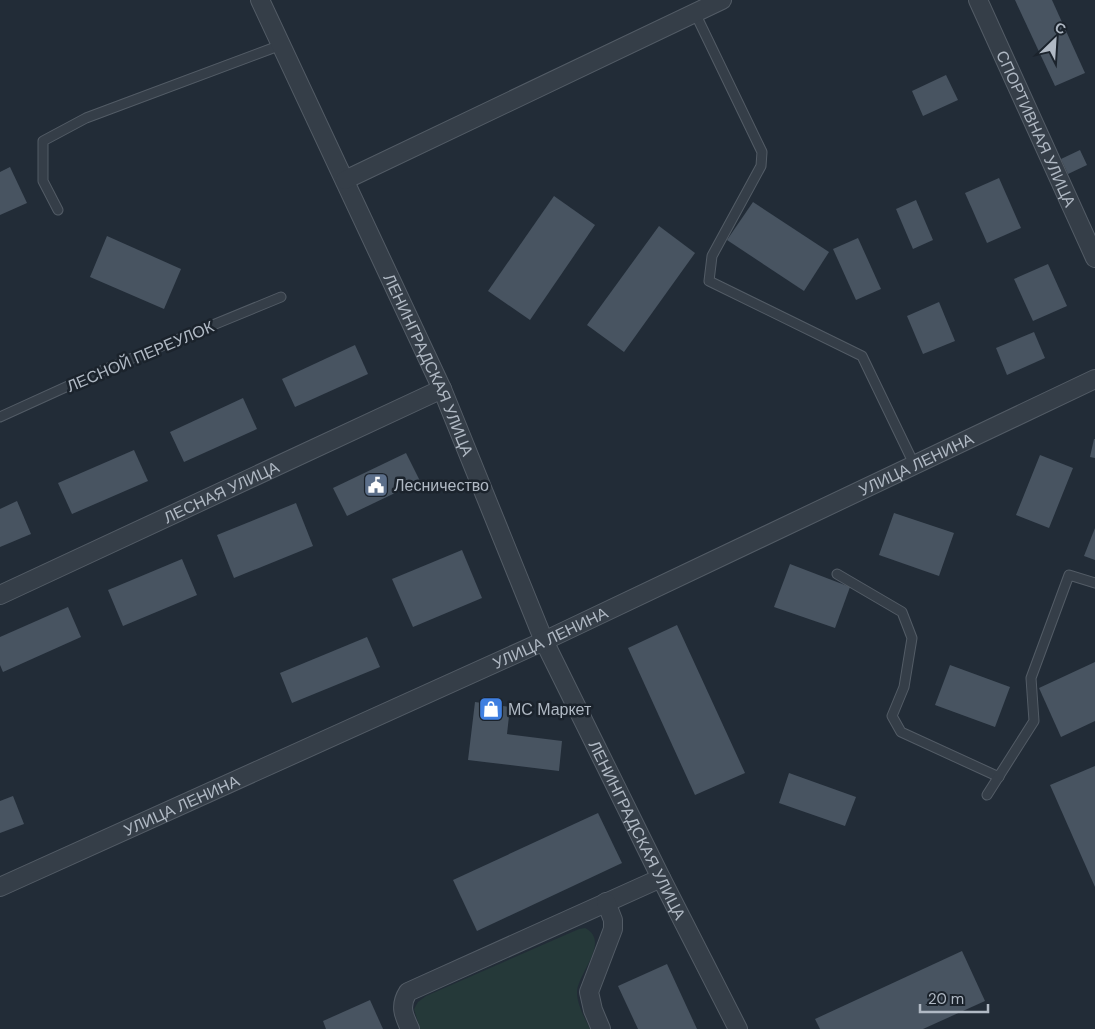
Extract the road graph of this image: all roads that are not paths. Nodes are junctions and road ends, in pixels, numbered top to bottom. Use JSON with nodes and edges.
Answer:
{"nodes":[{"id":1,"x":260,"y":0,"type":"edge"},
{"id":2,"x":722,"y":0,"type":"edge"},
{"id":3,"x":978,"y":0,"type":"edge"},
{"id":4,"x":695,"y":13,"type":"junction"},
{"id":5,"x":281,"y":45,"type":"junction"},
{"id":6,"x":345,"y":180,"type":"junction"},
{"id":7,"x":58,"y":210,"type":"dead end"},
{"id":8,"x":1095,"y":258,"type":"edge"},
{"id":9,"x":281,"y":297,"type":"dead end"},
{"id":10,"x":1095,"y":379,"type":"edge"},
{"id":11,"x":442,"y":389,"type":"junction"},
{"id":12,"x":0,"y":417,"type":"edge"},
{"id":13,"x":914,"y":464,"type":"junction"},
{"id":14,"x":837,"y":574,"type":"dead end"},
{"id":15,"x":1095,"y":583,"type":"edge"},
{"id":16,"x":0,"y":595,"type":"edge"},
{"id":17,"x":544,"y":641,"type":"junction"},
{"id":18,"x":999,"y":777,"type":"junction"},
{"id":19,"x":987,"y":795,"type":"dead end"},
{"id":20,"x":661,"y":878,"type":"junction"},
{"id":21,"x":0,"y":887,"type":"edge"},
{"id":22,"x":606,"y":902,"type":"junction"},
{"id":23,"x":410,"y":1029,"type":"edge"},
{"id":24,"x":601,"y":1029,"type":"edge"},
{"id":25,"x":738,"y":1029,"type":"edge"}],
"edges":[{"from":1,"to":5,"type":"street","name":"ЛЕНИНГРАДСКАЯ УЛИЦА"},
{"from":2,"to":4,"type":"street"},
{"from":3,"to":8,"type":"street","name":"СПОРТИВНАЯ УЛИЦА"},
{"from":4,"to":6,"type":"street"},
{"from":4,"to":13,"type":"lane"},
{"from":5,"to":6,"type":"street","name":"ЛЕНИНГРАДСКАЯ УЛИЦА"},
{"from":5,"to":7,"type":"lane"},
{"from":6,"to":11,"type":"street","name":"ЛЕНИНГРАДСКАЯ УЛИЦА"},
{"from":9,"to":12,"type":"lane","name":"ЛЕСНОЙ ПЕРЕУЛОК"},
{"from":10,"to":13,"type":"street","name":"УЛИЦА ЛЕНИНА"},
{"from":11,"to":16,"type":"street","name":"ЛЕСНАЯ УЛИЦА"},
{"from":11,"to":17,"type":"street","name":"ЛЕНИНГРАДСКАЯ УЛИЦА"},
{"from":13,"to":17,"type":"street","name":"УЛИЦА ЛЕНИНА"},
{"from":14,"to":18,"type":"lane"},
{"from":15,"to":18,"type":"lane"},
{"from":17,"to":20,"type":"street","name":"ЛЕНИНГРАДСКАЯ УЛИЦА"},
{"from":17,"to":21,"type":"street","name":"УЛИЦА ЛЕНИНА"},
{"from":18,"to":19,"type":"lane"},
{"from":20,"to":22,"type":"street"},
{"from":20,"to":25,"type":"street","name":"ЛЕНИНГРАДСКАЯ УЛИЦА"},
{"from":22,"to":23,"type":"street"},
{"from":22,"to":24,"type":"street"}]}
